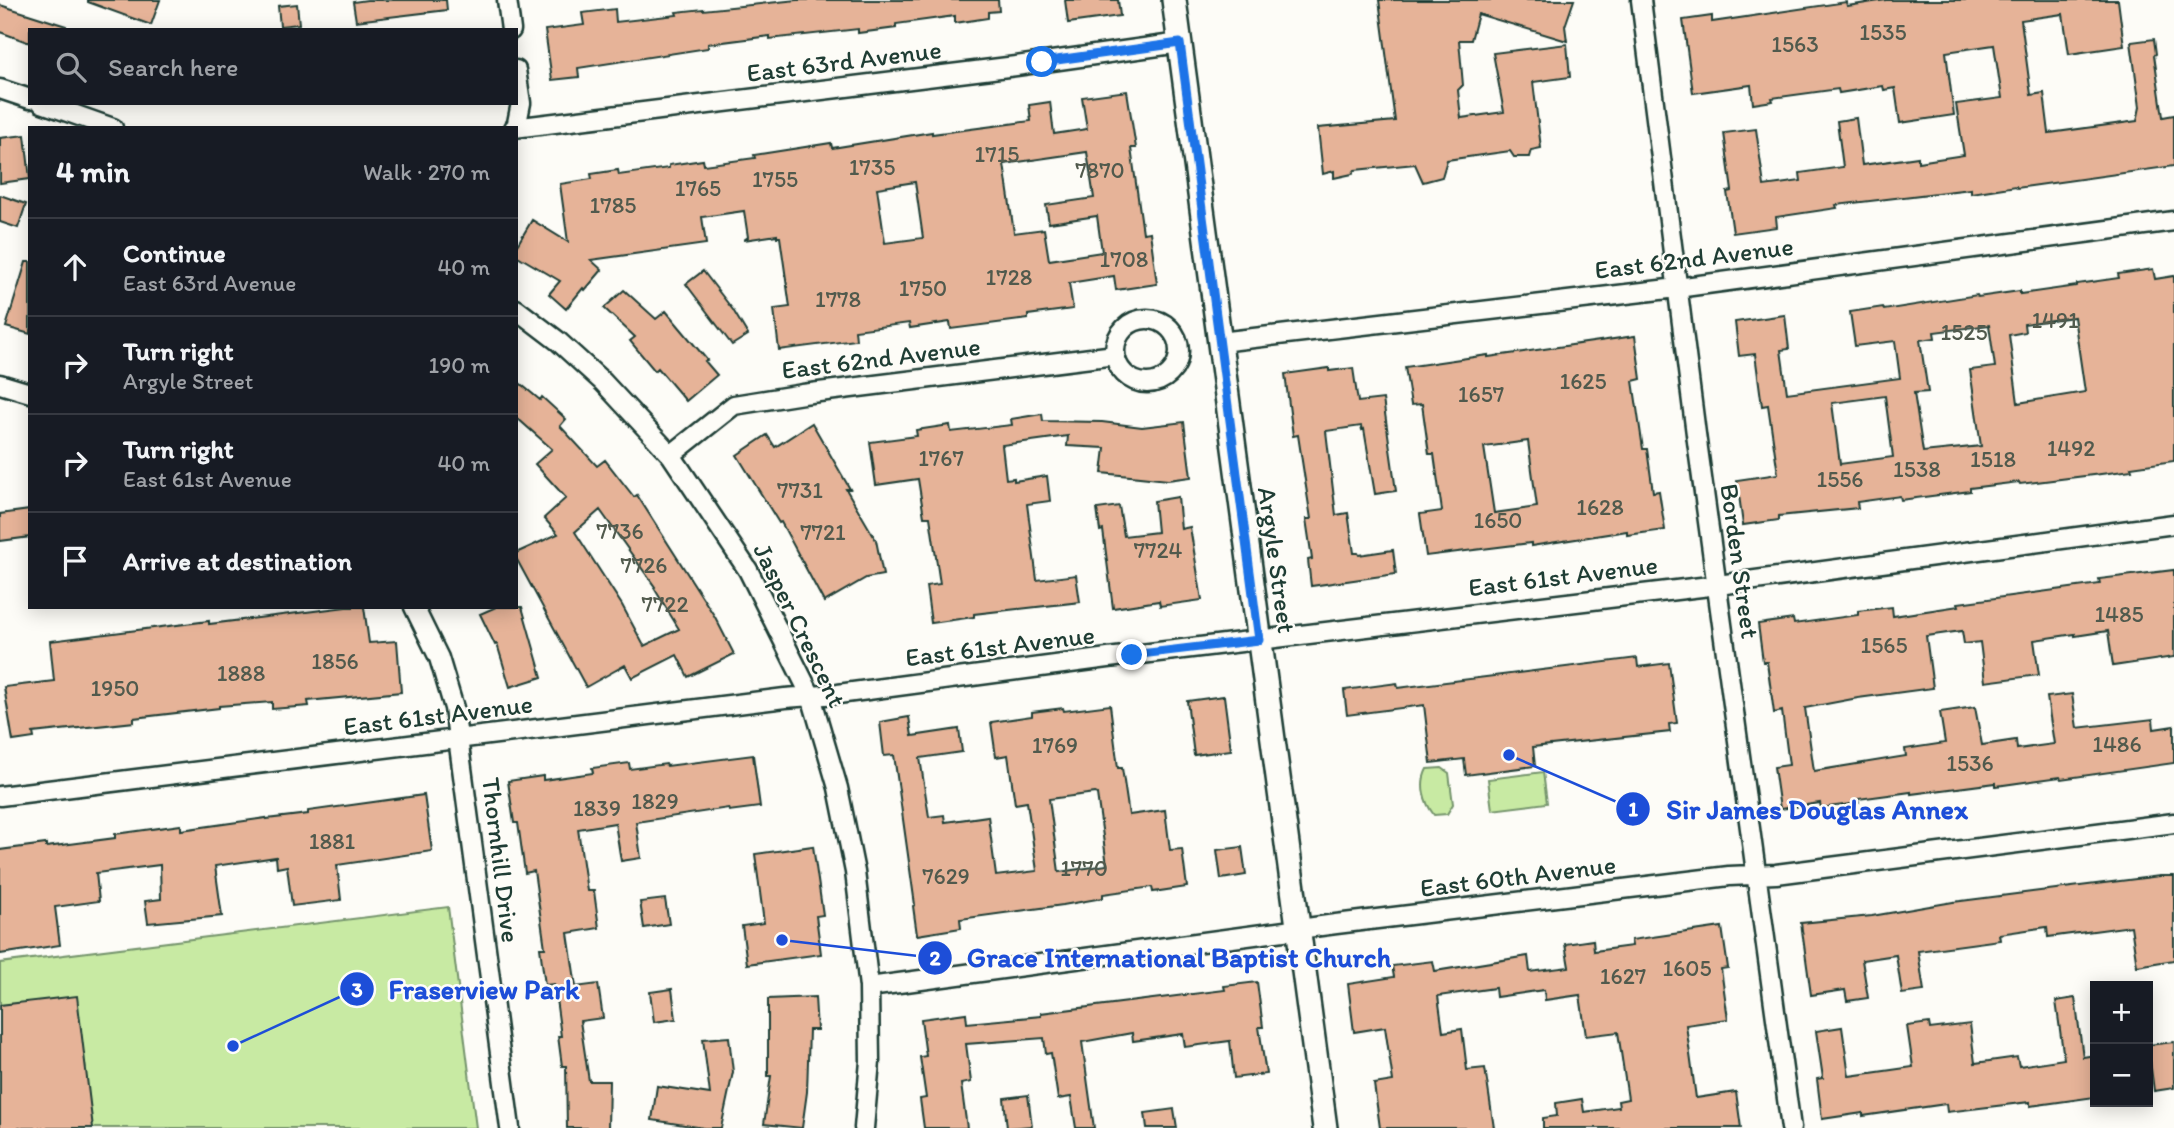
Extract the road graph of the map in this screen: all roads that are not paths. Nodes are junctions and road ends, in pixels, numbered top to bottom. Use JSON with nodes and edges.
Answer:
{"nodes":[{"id":1,"x":507,"y":0,"type":"edge"},
{"id":2,"x":1174,"y":0,"type":"edge"},
{"id":3,"x":1641,"y":0,"type":"edge"},
{"id":4,"x":511,"y":28,"type":"edge"},
{"id":5,"x":1180,"y":43,"type":"junction"},
{"id":6,"x":518,"y":83,"type":"edge"},
{"id":7,"x":0,"y":89,"type":"edge"},
{"id":8,"x":28,"y":98,"type":"edge"},
{"id":9,"x":48,"y":105,"type":"edge"},
{"id":10,"x":107,"y":126,"type":"edge"},
{"id":11,"x":516,"y":126,"type":"edge"},
{"id":12,"x":518,"y":128,"type":"edge"},
{"id":13,"x":2174,"y":220,"type":"edge"},
{"id":14,"x":1677,"y":288,"type":"junction"},
{"id":15,"x":518,"y":311,"type":"edge"},
{"id":16,"x":1220,"y":342,"type":"junction"},
{"id":17,"x":1115,"y":355,"type":"dead end"},
{"id":18,"x":0,"y":384,"type":"edge"},
{"id":19,"x":28,"y":392,"type":"edge"},
{"id":20,"x":671,"y":455,"type":"junction"},
{"id":21,"x":2174,"y":524,"type":"edge"},
{"id":22,"x":1717,"y":585,"type":"junction"},
{"id":23,"x":415,"y":609,"type":"edge"},
{"id":24,"x":1259,"y":640,"type":"junction"},
{"id":25,"x":811,"y":696,"type":"junction"},
{"id":26,"x":458,"y":739,"type":"junction"},
{"id":27,"x":0,"y":796,"type":"edge"},
{"id":28,"x":2174,"y":823,"type":"edge"},
{"id":29,"x":1756,"y":875,"type":"junction"},
{"id":30,"x":1298,"y":930,"type":"junction"},
{"id":31,"x":869,"y":987,"type":"junction"},
{"id":32,"x":510,"y":1128,"type":"edge"},
{"id":33,"x":863,"y":1128,"type":"edge"},
{"id":34,"x":1325,"y":1128,"type":"edge"},
{"id":35,"x":1791,"y":1128,"type":"edge"}],
"edges":[{"from":1,"to":4,"type":"street"},
{"from":2,"to":5,"type":"street","name":"Argyle Street"},
{"from":3,"to":14,"type":"street","name":"Borden Street"},
{"from":5,"to":12,"type":"street","name":"East 63rd Avenue"},
{"from":5,"to":16,"type":"street","name":"Argyle Street"},
{"from":6,"to":11,"type":"street"},
{"from":7,"to":8,"type":"street"},
{"from":9,"to":10,"type":"street"},
{"from":13,"to":14,"type":"street","name":"East 62nd Avenue"},
{"from":14,"to":16,"type":"street","name":"East 62nd Avenue"},
{"from":14,"to":22,"type":"street","name":"Borden Street"},
{"from":15,"to":20,"type":"street","name":"Jasper Crescent"},
{"from":16,"to":24,"type":"street","name":"Argyle Street"},
{"from":17,"to":20,"type":"street","name":"East 62nd Avenue"},
{"from":18,"to":19,"type":"street"},
{"from":20,"to":25,"type":"street","name":"Jasper Crescent"},
{"from":21,"to":22,"type":"street","name":"East 61st Avenue"},
{"from":22,"to":24,"type":"street","name":"East 61st Avenue"},
{"from":22,"to":29,"type":"street","name":"Borden Street"},
{"from":23,"to":26,"type":"street","name":"Thornhill Drive"},
{"from":24,"to":25,"type":"street","name":"East 61st Avenue"},
{"from":24,"to":30,"type":"street","name":"Argyle Street"},
{"from":25,"to":26,"type":"street","name":"East 61st Avenue"},
{"from":25,"to":31,"type":"street","name":"Jasper Crescent"},
{"from":26,"to":27,"type":"street","name":"East 61st Avenue"},
{"from":26,"to":32,"type":"street","name":"Thornhill Drive"},
{"from":28,"to":29,"type":"street","name":"East 60th Avenue"},
{"from":29,"to":30,"type":"street","name":"East 60th Avenue"},
{"from":29,"to":35,"type":"street","name":"Borden Street"},
{"from":30,"to":31,"type":"street","name":"East 60th Avenue"},
{"from":30,"to":34,"type":"street","name":"Argyle Street"},
{"from":31,"to":33,"type":"street","name":"Jasper Crescent"}]}
